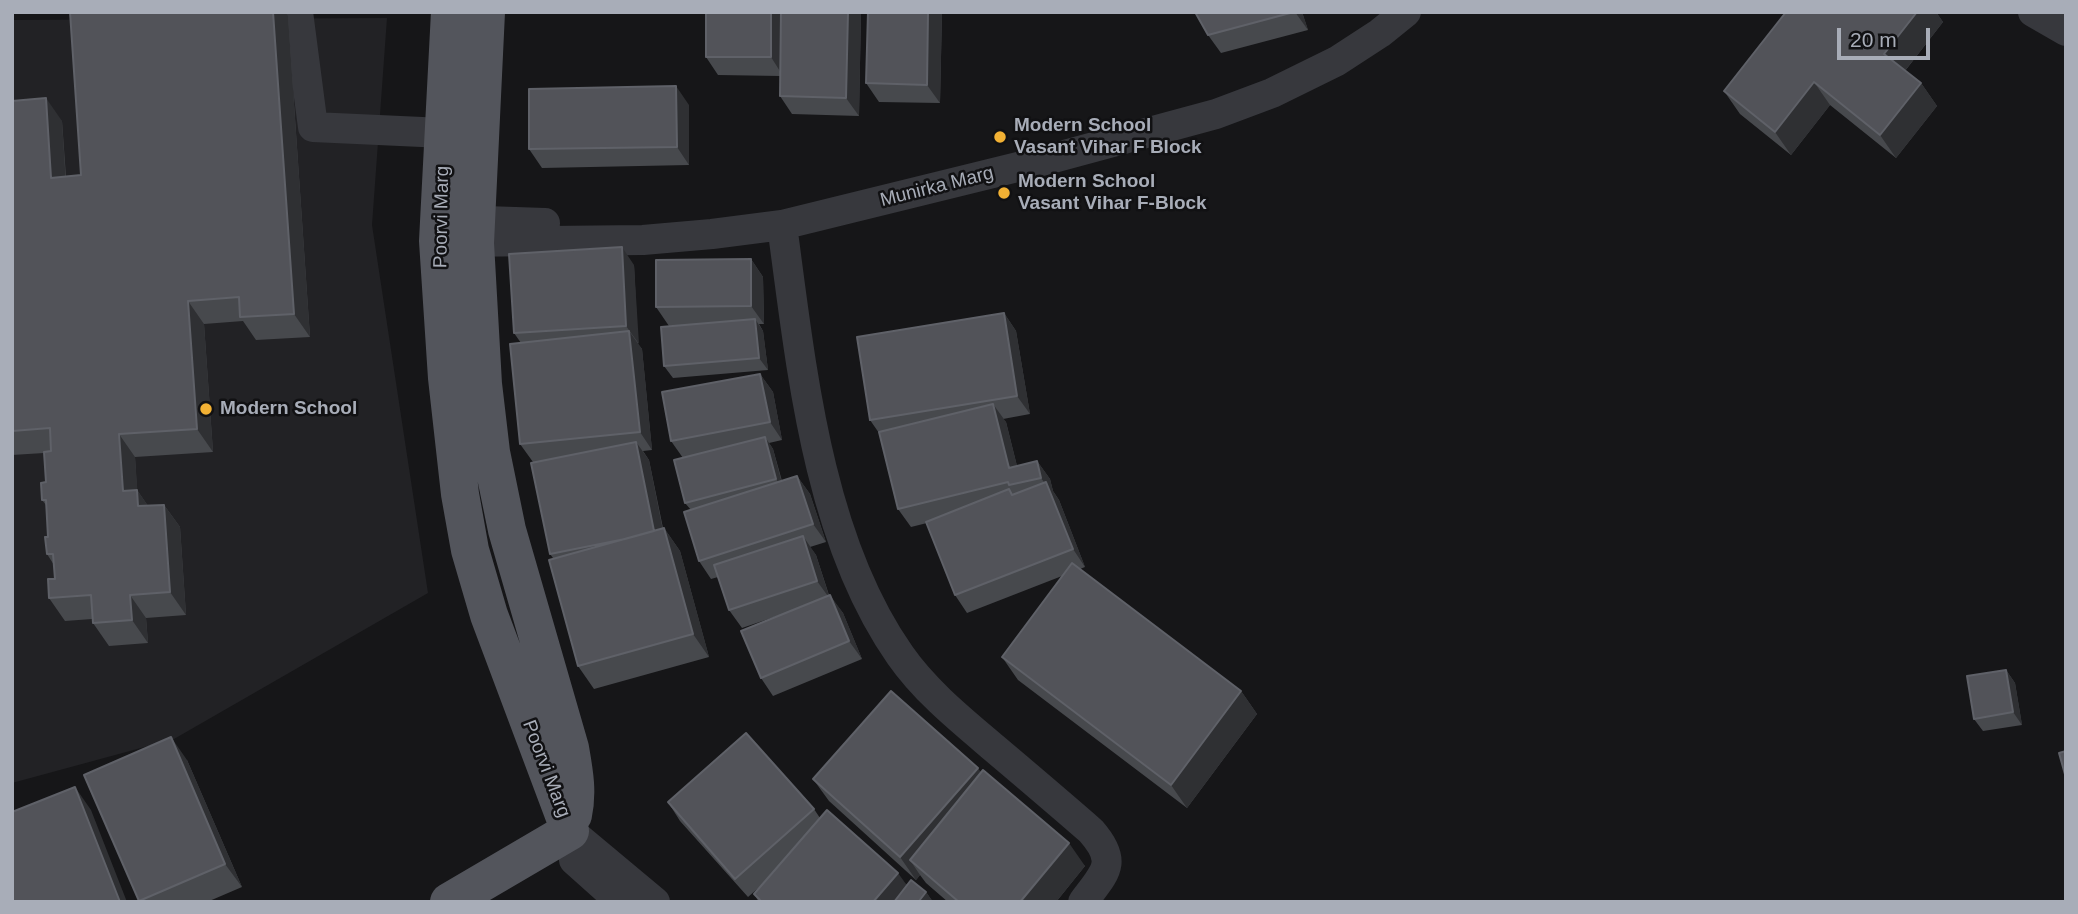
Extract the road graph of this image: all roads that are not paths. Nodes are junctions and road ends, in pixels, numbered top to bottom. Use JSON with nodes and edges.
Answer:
{"nodes":[{"id":1,"x":298,"y":12,"type":"edge"},
{"id":2,"x":450,"y":12,"type":"edge"},
{"id":3,"x":486,"y":12,"type":"edge"},
{"id":4,"x":1388,"y":12,"type":"edge"},
{"id":5,"x":1406,"y":12,"type":"edge"},
{"id":6,"x":2033,"y":12,"type":"edge"},
{"id":7,"x":2066,"y":32,"type":"edge"},
{"id":8,"x":444,"y":133,"type":"junction"},
{"id":9,"x":782,"y":225,"type":"junction"},
{"id":10,"x":457,"y":231,"type":"junction"},
{"id":11,"x":561,"y":836,"type":"junction"},
{"id":12,"x":449,"y":902,"type":"edge"},
{"id":13,"x":621,"y":902,"type":"edge"},
{"id":14,"x":655,"y":902,"type":"edge"},
{"id":15,"x":1083,"y":902,"type":"edge"}],
"edges":[{"from":1,"to":8,"type":"street"},
{"from":2,"to":8,"type":"main road","name":"Poorvi Marg"},
{"from":3,"to":10,"type":"main road","name":"Poorvi Marg"},
{"from":4,"to":10,"type":"street","name":"Munirka Marg"},
{"from":5,"to":9,"type":"street","name":"Munirka Marg"},
{"from":6,"to":7,"type":"street"},
{"from":8,"to":10,"type":"main road","name":"Poorvi Marg"},
{"from":9,"to":10,"type":"street","name":"Munirka Marg"},
{"from":9,"to":15,"type":"street"},
{"from":10,"to":11,"type":"main road","name":"Poorvi Marg"},
{"from":11,"to":12,"type":"main road"},
{"from":11,"to":13,"type":"street"},
{"from":11,"to":14,"type":"street"}]}
